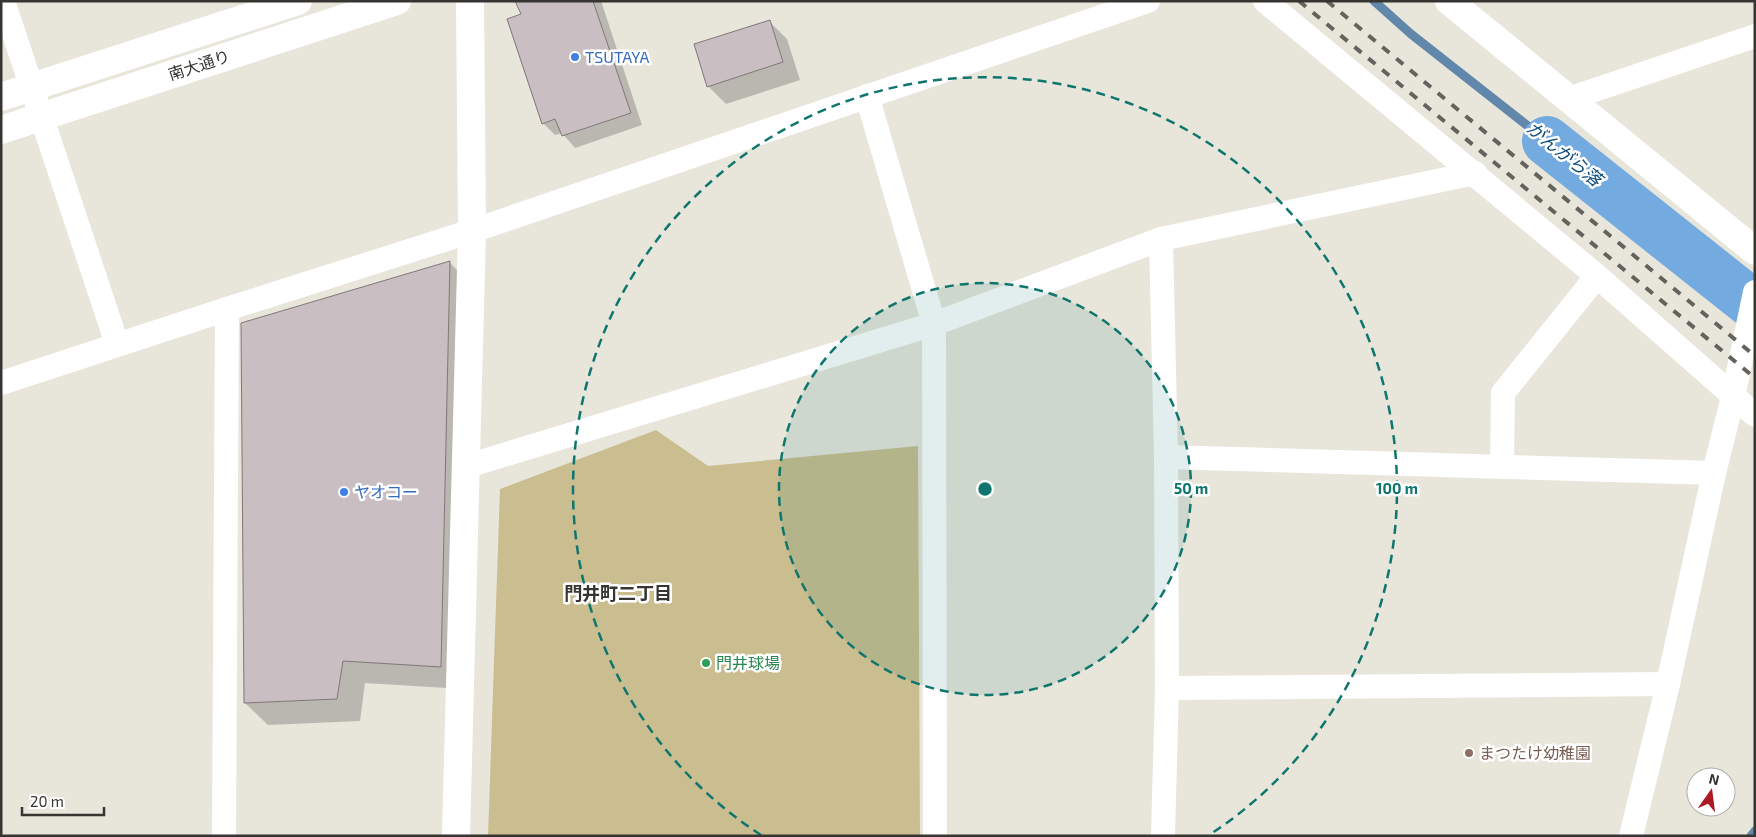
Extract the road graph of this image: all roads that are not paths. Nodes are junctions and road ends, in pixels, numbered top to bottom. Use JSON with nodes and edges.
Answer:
{"nodes":[{"id":1,"x":3,"y":1,"type":"edge"},
{"id":2,"x":298,"y":1,"type":"edge"},
{"id":3,"x":397,"y":1,"type":"edge"},
{"id":4,"x":470,"y":1,"type":"edge"},
{"id":5,"x":1148,"y":1,"type":"edge"},
{"id":6,"x":1264,"y":1,"type":"edge"},
{"id":7,"x":1449,"y":1,"type":"edge"},
{"id":8,"x":1755,"y":36,"type":"edge"},
{"id":9,"x":32,"y":86,"type":"junction"},
{"id":10,"x":867,"y":96,"type":"junction"},
{"id":11,"x":1,"y":98,"type":"edge"},
{"id":12,"x":1568,"y":99,"type":"junction"},
{"id":13,"x":42,"y":116,"type":"junction"},
{"id":14,"x":1,"y":130,"type":"edge"},
{"id":15,"x":1475,"y":173,"type":"junction"},
{"id":16,"x":472,"y":231,"type":"junction"},
{"id":17,"x":1160,"y":239,"type":"junction"},
{"id":18,"x":1755,"y":251,"type":"edge"},
{"id":19,"x":1597,"y":276,"type":"junction"},
{"id":20,"x":1755,"y":292,"type":"edge"},
{"id":21,"x":227,"y":309,"type":"junction"},
{"id":22,"x":934,"y":324,"type":"junction"},
{"id":23,"x":117,"y":344,"type":"junction"},
{"id":24,"x":1,"y":383,"type":"edge"},
{"id":25,"x":1733,"y":397,"type":"junction"},
{"id":26,"x":1755,"y":416,"type":"edge"},
{"id":27,"x":1166,"y":457,"type":"junction"},
{"id":28,"x":464,"y":467,"type":"junction"},
{"id":29,"x":1502,"y":467,"type":"junction"},
{"id":30,"x":1714,"y":473,"type":"junction"},
{"id":31,"x":1668,"y":684,"type":"junction"},
{"id":32,"x":1167,"y":688,"type":"junction"},
{"id":33,"x":224,"y":836,"type":"edge"},
{"id":34,"x":456,"y":836,"type":"edge"},
{"id":35,"x":935,"y":836,"type":"edge"},
{"id":36,"x":1163,"y":836,"type":"edge"},
{"id":37,"x":1631,"y":836,"type":"edge"}],
"edges":[{"from":1,"to":9,"type":"street"},
{"from":2,"to":9,"type":"street","name":"南大通り"},
{"from":3,"to":13,"type":"street","name":"南大通り"},
{"from":4,"to":16,"type":"street"},
{"from":5,"to":10,"type":"street"},
{"from":6,"to":15,"type":"street"},
{"from":7,"to":12,"type":"street"},
{"from":8,"to":12,"type":"street"},
{"from":9,"to":11,"type":"street","name":"南大通り"},
{"from":9,"to":13,"type":"street"},
{"from":10,"to":16,"type":"street"},
{"from":10,"to":22,"type":"street"},
{"from":12,"to":18,"type":"street"},
{"from":13,"to":14,"type":"street","name":"南大通り"},
{"from":13,"to":23,"type":"street"},
{"from":15,"to":17,"type":"street"},
{"from":15,"to":19,"type":"street"},
{"from":16,"to":21,"type":"street"},
{"from":16,"to":28,"type":"street"},
{"from":17,"to":22,"type":"street"},
{"from":17,"to":27,"type":"street"},
{"from":19,"to":25,"type":"street"},
{"from":19,"to":29,"type":"street"},
{"from":20,"to":25,"type":"street"},
{"from":21,"to":23,"type":"street"},
{"from":21,"to":33,"type":"street"},
{"from":22,"to":28,"type":"street"},
{"from":22,"to":35,"type":"street"},
{"from":23,"to":24,"type":"street"},
{"from":25,"to":26,"type":"street"},
{"from":25,"to":30,"type":"street"},
{"from":27,"to":29,"type":"street"},
{"from":27,"to":32,"type":"street"},
{"from":28,"to":34,"type":"street"},
{"from":29,"to":30,"type":"street"},
{"from":30,"to":31,"type":"street"},
{"from":31,"to":32,"type":"street"},
{"from":31,"to":37,"type":"street"},
{"from":32,"to":36,"type":"street"}]}
